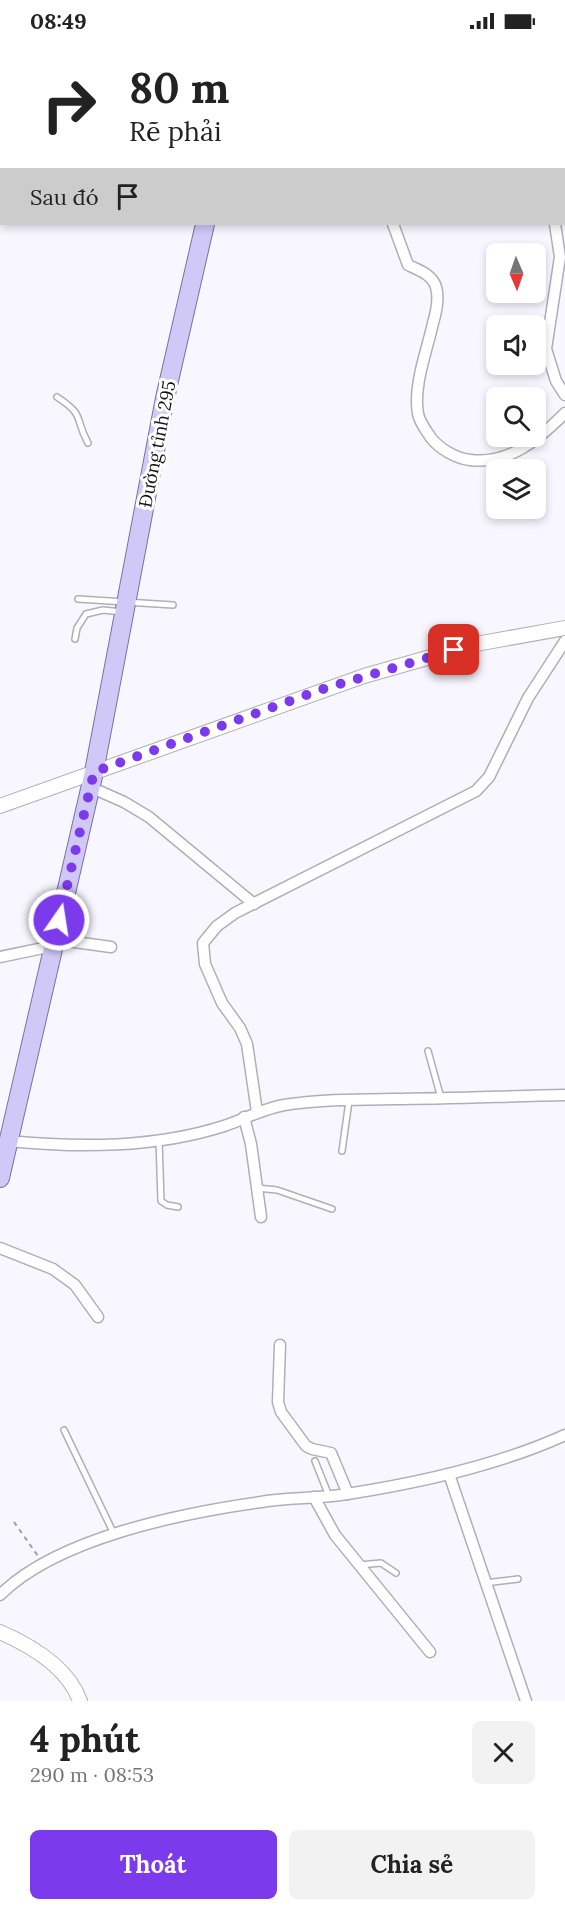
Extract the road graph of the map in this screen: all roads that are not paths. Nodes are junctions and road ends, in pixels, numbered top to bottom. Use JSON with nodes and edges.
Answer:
{"nodes":[{"id":1,"x":205,"y":225,"type":"edge"},
{"id":2,"x":393,"y":225,"type":"edge"},
{"id":3,"x":555,"y":225,"type":"edge"},
{"id":4,"x":563,"y":257,"type":"edge"},
{"id":5,"x":565,"y":395,"type":"edge"},
{"id":6,"x":57,"y":397,"type":"dead end"},
{"id":7,"x":565,"y":413,"type":"edge"},
{"id":8,"x":88,"y":443,"type":"dead end"},
{"id":9,"x":78,"y":599,"type":"dead end"},
{"id":10,"x":173,"y":605,"type":"dead end"},
{"id":11,"x":125,"y":607,"type":"junction"},
{"id":12,"x":565,"y":628,"type":"edge"},
{"id":13,"x":75,"y":639,"type":"dead end"},
{"id":14,"x":565,"y":641,"type":"edge"},
{"id":15,"x":92,"y":779,"type":"junction"},
{"id":16,"x":0,"y":806,"type":"edge"},
{"id":17,"x":254,"y":904,"type":"junction"},
{"id":18,"x":54,"y":944,"type":"junction"},
{"id":19,"x":111,"y":947,"type":"dead end"},
{"id":20,"x":0,"y":957,"type":"edge"},
{"id":21,"x":428,"y":1051,"type":"dead end"},
{"id":22,"x":565,"y":1095,"type":"edge"},
{"id":23,"x":441,"y":1098,"type":"junction"},
{"id":24,"x":350,"y":1099,"type":"junction"},
{"id":25,"x":256,"y":1112,"type":"junction"},
{"id":26,"x":244,"y":1117,"type":"junction"},
{"id":27,"x":159,"y":1140,"type":"junction"},
{"id":28,"x":8,"y":1141,"type":"junction"},
{"id":29,"x":342,"y":1151,"type":"dead end"},
{"id":30,"x":0,"y":1178,"type":"edge"},
{"id":31,"x":257,"y":1188,"type":"junction"},
{"id":32,"x":178,"y":1207,"type":"dead end"},
{"id":33,"x":332,"y":1209,"type":"dead end"},
{"id":34,"x":261,"y":1216,"type":"dead end"},
{"id":35,"x":0,"y":1248,"type":"edge"},
{"id":36,"x":98,"y":1317,"type":"dead end"},
{"id":37,"x":280,"y":1345,"type":"dead end"},
{"id":38,"x":64,"y":1430,"type":"dead end"},
{"id":39,"x":565,"y":1435,"type":"edge"},
{"id":40,"x":315,"y":1461,"type":"dead end"},
{"id":41,"x":449,"y":1473,"type":"junction"},
{"id":42,"x":348,"y":1494,"type":"junction"},
{"id":43,"x":330,"y":1496,"type":"junction"},
{"id":44,"x":314,"y":1497,"type":"junction"},
{"id":45,"x":114,"y":1535,"type":"junction"},
{"id":46,"x":359,"y":1565,"type":"junction"},
{"id":47,"x":396,"y":1573,"type":"dead end"},
{"id":48,"x":518,"y":1579,"type":"dead end"},
{"id":49,"x":485,"y":1583,"type":"junction"},
{"id":50,"x":0,"y":1596,"type":"edge"},
{"id":51,"x":0,"y":1632,"type":"edge"},
{"id":52,"x":429,"y":1652,"type":"dead end"},
{"id":53,"x":80,"y":1701,"type":"edge"},
{"id":54,"x":526,"y":1701,"type":"edge"}],
"edges":[{"from":1,"to":11,"type":"main road","name":"Đường tỉnh 295"},
{"from":2,"to":7,"type":"street"},
{"from":3,"to":4,"type":"street"},
{"from":4,"to":5,"type":"street"},
{"from":6,"to":8,"type":"lane"},
{"from":9,"to":11,"type":"lane"},
{"from":10,"to":11,"type":"lane"},
{"from":11,"to":13,"type":"lane"},
{"from":11,"to":15,"type":"main road","name":"Đường tỉnh 295"},
{"from":12,"to":15,"type":"street"},
{"from":14,"to":17,"type":"street"},
{"from":15,"to":16,"type":"street"},
{"from":15,"to":17,"type":"street"},
{"from":15,"to":18,"type":"main road","name":"Đường tỉnh 295"},
{"from":17,"to":25,"type":"street"},
{"from":18,"to":19,"type":"street"},
{"from":18,"to":20,"type":"street"},
{"from":18,"to":28,"type":"main road","name":"Đường tỉnh 295"},
{"from":21,"to":23,"type":"lane"},
{"from":22,"to":23,"type":"street"},
{"from":23,"to":24,"type":"street"},
{"from":24,"to":25,"type":"street"},
{"from":24,"to":29,"type":"lane"},
{"from":25,"to":26,"type":"street"},
{"from":26,"to":27,"type":"street"},
{"from":26,"to":31,"type":"street"},
{"from":27,"to":28,"type":"street"},
{"from":27,"to":32,"type":"lane"},
{"from":28,"to":30,"type":"main road","name":"Đường tỉnh 295"},
{"from":31,"to":33,"type":"lane"},
{"from":31,"to":34,"type":"street"},
{"from":35,"to":36,"type":"street"},
{"from":37,"to":42,"type":"street"},
{"from":38,"to":45,"type":"lane"},
{"from":39,"to":41,"type":"street"},
{"from":40,"to":43,"type":"lane"},
{"from":41,"to":42,"type":"street"},
{"from":41,"to":49,"type":"street"},
{"from":42,"to":43,"type":"street"},
{"from":43,"to":44,"type":"street"},
{"from":44,"to":45,"type":"street"},
{"from":44,"to":46,"type":"street"},
{"from":45,"to":50,"type":"street"},
{"from":46,"to":47,"type":"lane"},
{"from":46,"to":52,"type":"street"},
{"from":48,"to":49,"type":"lane"},
{"from":49,"to":54,"type":"street"},
{"from":51,"to":53,"type":"street"}]}
